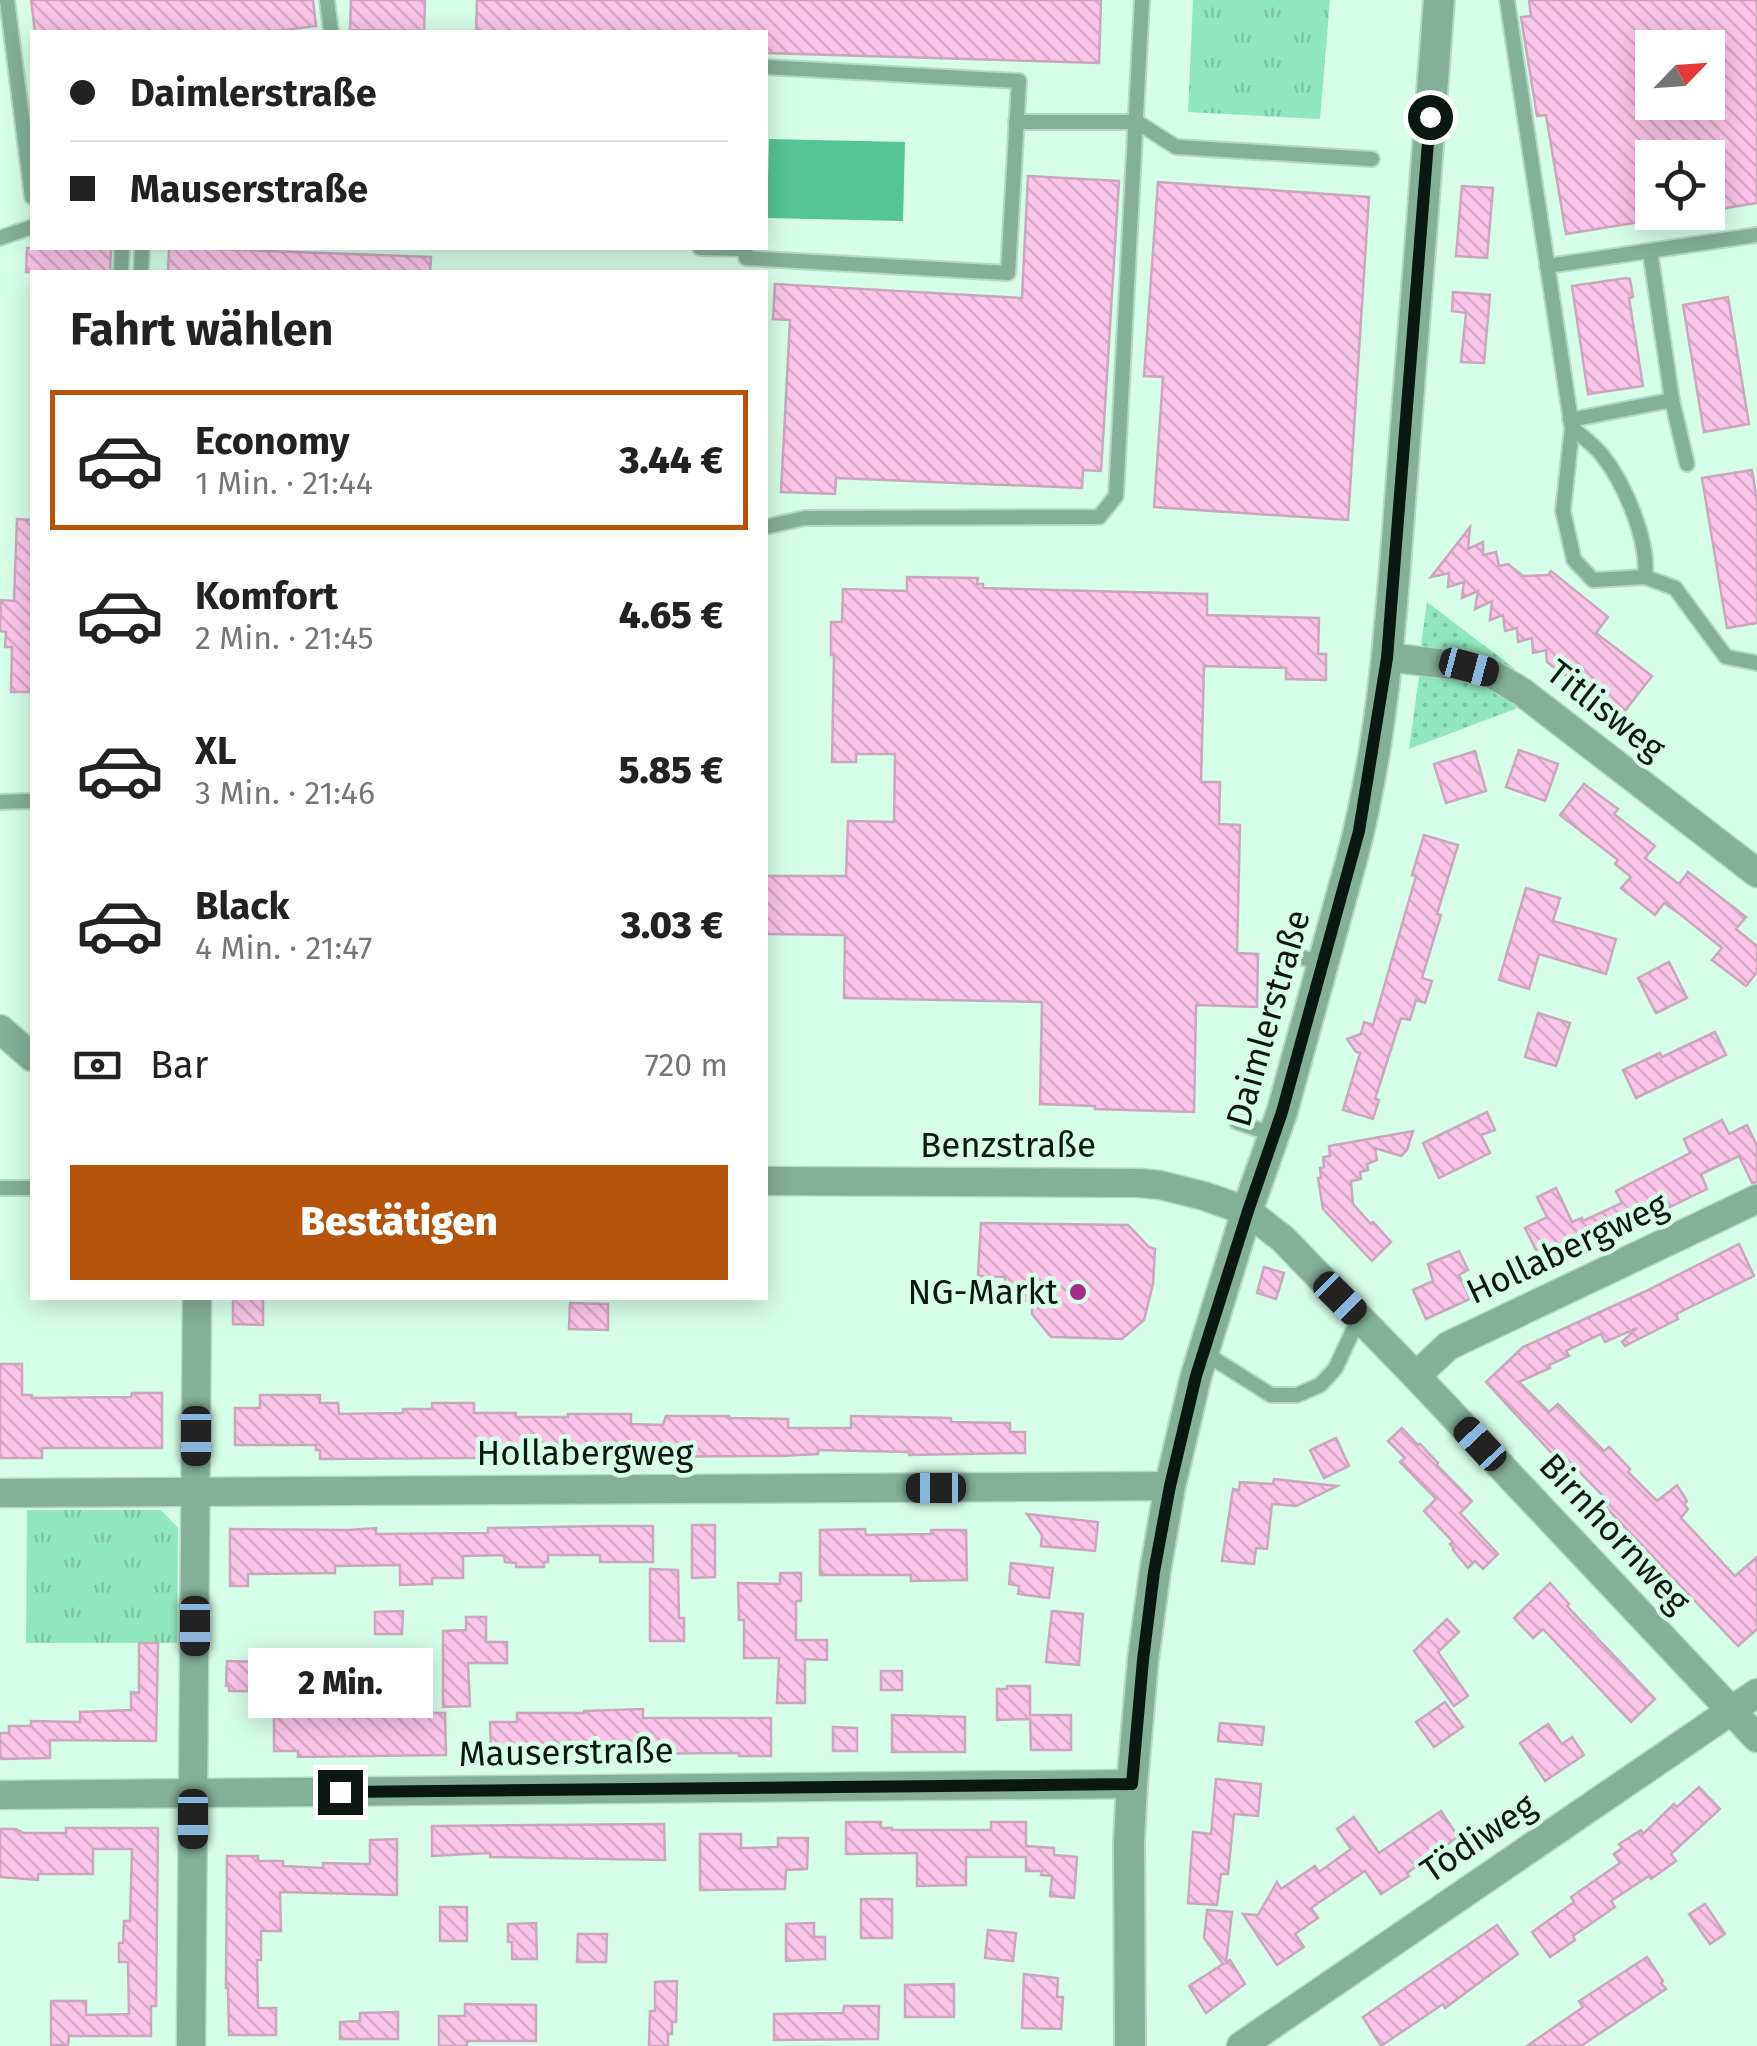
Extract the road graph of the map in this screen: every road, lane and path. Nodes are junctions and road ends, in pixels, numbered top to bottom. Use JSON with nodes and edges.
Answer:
{"nodes":[{"id":1,"x":7,"y":0,"type":"edge"},
{"id":2,"x":327,"y":0,"type":"edge"},
{"id":3,"x":1142,"y":0,"type":"edge"},
{"id":4,"x":1439,"y":0,"type":"edge"},
{"id":5,"x":1507,"y":0,"type":"edge"},
{"id":6,"x":331,"y":30,"type":"edge"},
{"id":7,"x":768,"y":66,"type":"edge"},
{"id":8,"x":26,"y":88,"type":"edge"},
{"id":9,"x":1016,"y":122,"type":"junction"},
{"id":10,"x":1137,"y":122,"type":"junction"},
{"id":11,"x":1372,"y":159,"type":"dead end"},
{"id":12,"x":30,"y":161,"type":"edge"},
{"id":13,"x":30,"y":229,"type":"edge"},
{"id":14,"x":1757,"y":234,"type":"edge"},
{"id":15,"x":0,"y":238,"type":"edge"},
{"id":16,"x":710,"y":250,"type":"edge"},
{"id":17,"x":1650,"y":251,"type":"junction"},
{"id":18,"x":745,"y":257,"type":"edge"},
{"id":19,"x":1548,"y":266,"type":"junction"},
{"id":20,"x":1672,"y":400,"type":"junction"},
{"id":21,"x":1571,"y":424,"type":"junction"},
{"id":22,"x":1687,"y":464,"type":"dead end"},
{"id":23,"x":768,"y":526,"type":"edge"},
{"id":24,"x":1645,"y":577,"type":"junction"},
{"id":25,"x":1387,"y":658,"type":"junction"},
{"id":26,"x":1757,"y":663,"type":"edge"},
{"id":27,"x":30,"y":801,"type":"edge"},
{"id":28,"x":0,"y":802,"type":"edge"},
{"id":29,"x":1757,"y":873,"type":"edge"},
{"id":30,"x":1292,"y":955,"type":"dead end"},
{"id":31,"x":1323,"y":963,"type":"junction"},
{"id":32,"x":0,"y":1029,"type":"edge"},
{"id":33,"x":30,"y":1054,"type":"edge"},
{"id":34,"x":1237,"y":1122,"type":"dead end"},
{"id":35,"x":1274,"y":1135,"type":"junction"},
{"id":36,"x":768,"y":1181,"type":"edge"},
{"id":37,"x":0,"y":1188,"type":"edge"},
{"id":38,"x":30,"y":1188,"type":"edge"},
{"id":39,"x":1757,"y":1199,"type":"edge"},
{"id":40,"x":1248,"y":1211,"type":"junction"},
{"id":41,"x":197,"y":1300,"type":"edge"},
{"id":42,"x":1360,"y":1318,"type":"junction"},
{"id":43,"x":1203,"y":1352,"type":"junction"},
{"id":44,"x":1416,"y":1376,"type":"junction"},
{"id":45,"x":1170,"y":1486,"type":"junction"},
{"id":46,"x":0,"y":1493,"type":"edge"},
{"id":47,"x":196,"y":1494,"type":"junction"},
{"id":48,"x":1757,"y":1693,"type":"edge"},
{"id":49,"x":1731,"y":1711,"type":"junction"},
{"id":50,"x":1757,"y":1738,"type":"edge"},
{"id":51,"x":1132,"y":1784,"type":"junction"},
{"id":52,"x":194,"y":1793,"type":"junction"},
{"id":53,"x":0,"y":1795,"type":"edge"},
{"id":54,"x":191,"y":2046,"type":"edge"},
{"id":55,"x":1130,"y":2046,"type":"edge"},
{"id":56,"x":1241,"y":2046,"type":"edge"}],
"edges":[{"from":1,"to":8,"type":"lane"},
{"from":2,"to":6,"type":"lane"},
{"from":3,"to":10,"type":"lane"},
{"from":4,"to":25,"type":"street","name":"Daimlerstraße"},
{"from":5,"to":19,"type":"lane"},
{"from":7,"to":9,"type":"lane"},
{"from":8,"to":12,"type":"lane"},
{"from":9,"to":10,"type":"lane"},
{"from":9,"to":18,"type":"lane"},
{"from":10,"to":11,"type":"lane"},
{"from":10,"to":23,"type":"lane"},
{"from":13,"to":15,"type":"lane"},
{"from":14,"to":17,"type":"lane"},
{"from":16,"to":18,"type":"lane"},
{"from":17,"to":19,"type":"lane"},
{"from":17,"to":20,"type":"lane"},
{"from":19,"to":21,"type":"lane"},
{"from":20,"to":21,"type":"lane"},
{"from":20,"to":22,"type":"lane"},
{"from":21,"to":24,"type":"lane"},
{"from":21,"to":24,"type":"lane"},
{"from":24,"to":26,"type":"lane"},
{"from":25,"to":29,"type":"street","name":"Titlisweg"},
{"from":25,"to":31,"type":"street","name":"Daimlerstraße"},
{"from":27,"to":28,"type":"lane"},
{"from":30,"to":31,"type":"lane"},
{"from":31,"to":35,"type":"street","name":"Daimlerstraße"},
{"from":32,"to":33,"type":"street"},
{"from":34,"to":35,"type":"lane"},
{"from":35,"to":40,"type":"street","name":"Daimlerstraße"},
{"from":36,"to":40,"type":"street","name":"Benzstraße"},
{"from":37,"to":38,"type":"lane"},
{"from":39,"to":44,"type":"street","name":"Hollabergweg"},
{"from":40,"to":42,"type":"street","name":"Birnhornweg"},
{"from":40,"to":43,"type":"street","name":"Daimlerstraße"},
{"from":41,"to":47,"type":"street"},
{"from":42,"to":43,"type":"lane"},
{"from":42,"to":44,"type":"street","name":"Birnhornweg"},
{"from":43,"to":45,"type":"street","name":"Daimlerstraße"},
{"from":44,"to":49,"type":"street","name":"Birnhornweg"},
{"from":45,"to":47,"type":"street","name":"Hollabergweg"},
{"from":45,"to":51,"type":"street","name":"Daimlerstraße"},
{"from":46,"to":47,"type":"street","name":"Hollabergweg"},
{"from":47,"to":52,"type":"street"},
{"from":48,"to":49,"type":"street","name":"Tödiweg"},
{"from":49,"to":50,"type":"street","name":"Birnhornweg"},
{"from":49,"to":56,"type":"street","name":"Tödiweg"},
{"from":51,"to":52,"type":"street","name":"Mauserstraße"},
{"from":51,"to":55,"type":"street","name":"Daimlerstraße"},
{"from":52,"to":53,"type":"street","name":"Mauserstraße"},
{"from":52,"to":54,"type":"street"}]}
